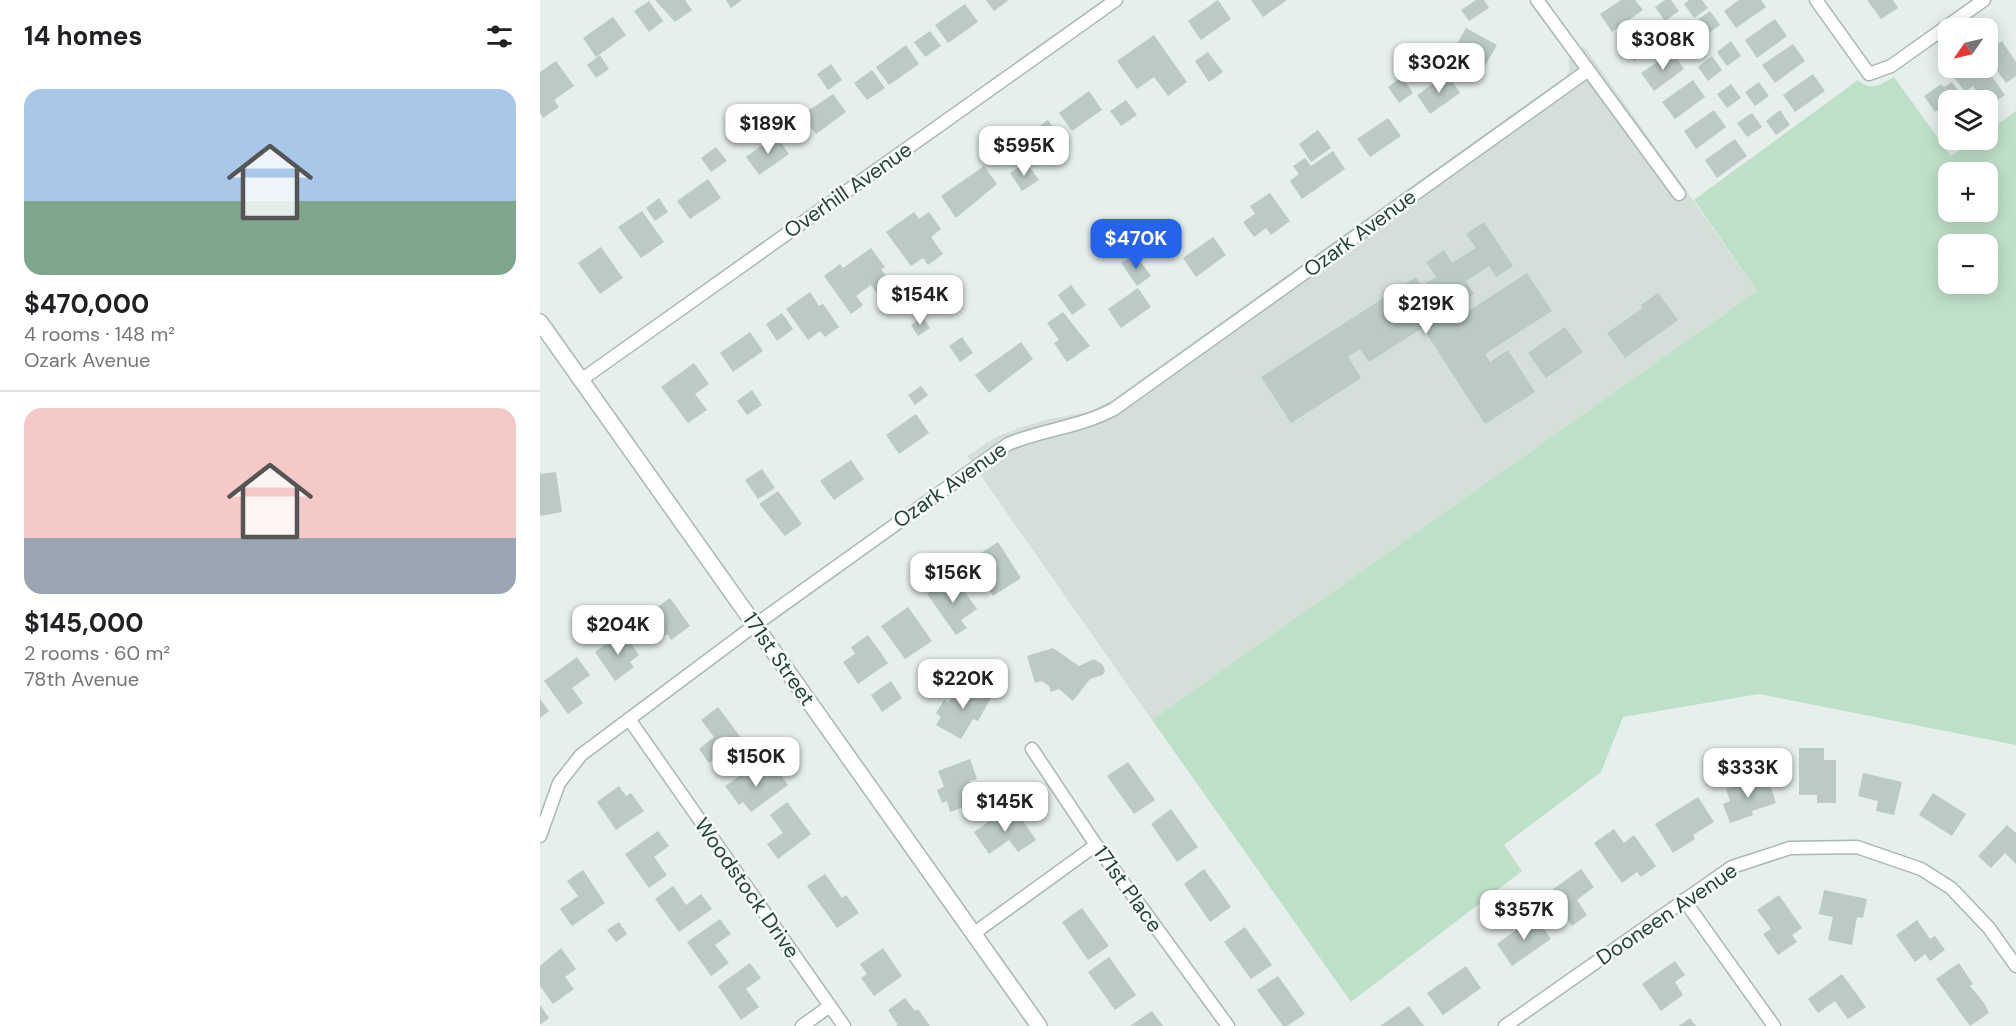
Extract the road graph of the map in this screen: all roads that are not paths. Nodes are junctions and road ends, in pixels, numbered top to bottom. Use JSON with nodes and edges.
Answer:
{"nodes":[{"id":1,"x":1116,"y":0,"type":"edge"},
{"id":2,"x":1537,"y":0,"type":"edge"},
{"id":3,"x":1816,"y":0,"type":"edge"},
{"id":4,"x":1984,"y":0,"type":"edge"},
{"id":5,"x":1587,"y":71,"type":"junction"},
{"id":6,"x":1679,"y":194,"type":"dead end"},
{"id":7,"x":540,"y":322,"type":"edge"},
{"id":8,"x":581,"y":380,"type":"junction"},
{"id":9,"x":755,"y":626,"type":"junction"},
{"id":10,"x":629,"y":719,"type":"junction"},
{"id":11,"x":1032,"y":749,"type":"dead end"},
{"id":12,"x":540,"y":836,"type":"edge"},
{"id":13,"x":1096,"y":845,"type":"junction"},
{"id":14,"x":1684,"y":900,"type":"junction"},
{"id":15,"x":973,"y":934,"type":"junction"},
{"id":16,"x":2016,"y":966,"type":"edge"},
{"id":17,"x":830,"y":1006,"type":"junction"},
{"id":18,"x":802,"y":1026,"type":"edge"},
{"id":19,"x":844,"y":1026,"type":"edge"},
{"id":20,"x":1039,"y":1026,"type":"edge"},
{"id":21,"x":1228,"y":1026,"type":"edge"},
{"id":22,"x":1505,"y":1026,"type":"edge"},
{"id":23,"x":1774,"y":1026,"type":"edge"}],
"edges":[{"from":1,"to":8,"type":"street","name":"Overhill Avenue"},
{"from":2,"to":5,"type":"street"},
{"from":3,"to":4,"type":"street"},
{"from":5,"to":6,"type":"street"},
{"from":5,"to":9,"type":"street","name":"Ozark Avenue"},
{"from":7,"to":8,"type":"street","name":"171st Street"},
{"from":8,"to":9,"type":"street","name":"171st Street"},
{"from":9,"to":10,"type":"street","name":"Ozark Avenue"},
{"from":9,"to":15,"type":"street","name":"171st Street"},
{"from":10,"to":12,"type":"street","name":"Ozark Avenue"},
{"from":10,"to":17,"type":"street","name":"Woodstock Drive"},
{"from":11,"to":13,"type":"street","name":"171st Place"},
{"from":13,"to":15,"type":"street"},
{"from":13,"to":21,"type":"street","name":"171st Place"},
{"from":14,"to":16,"type":"street","name":"Dooneen Avenue"},
{"from":14,"to":22,"type":"street","name":"Dooneen Avenue"},
{"from":14,"to":23,"type":"street"},
{"from":15,"to":20,"type":"street","name":"171st Street"},
{"from":17,"to":18,"type":"street"},
{"from":17,"to":19,"type":"street","name":"Woodstock Drive"}]}
